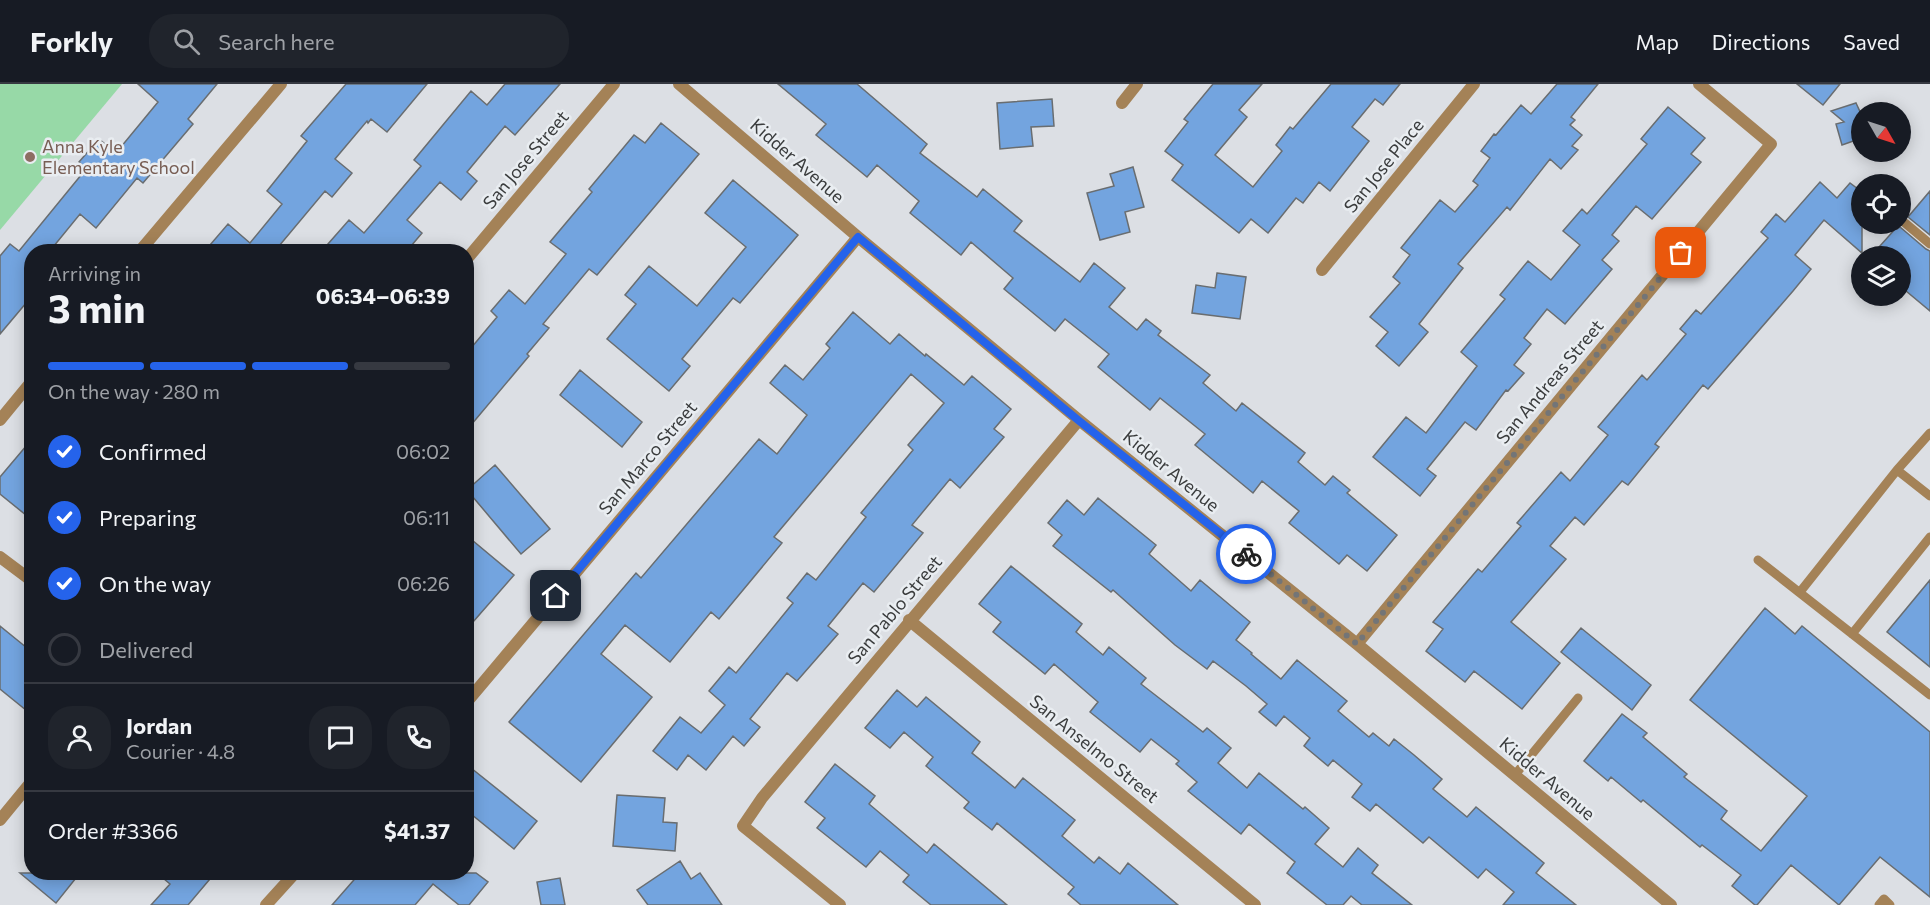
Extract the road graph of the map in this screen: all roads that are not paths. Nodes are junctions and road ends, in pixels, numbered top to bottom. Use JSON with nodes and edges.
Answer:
{"nodes":[{"id":1,"x":281,"y":84,"type":"edge"},
{"id":2,"x":614,"y":84,"type":"edge"},
{"id":3,"x":679,"y":84,"type":"edge"},
{"id":4,"x":1137,"y":84,"type":"edge"},
{"id":5,"x":1474,"y":84,"type":"edge"},
{"id":6,"x":1699,"y":84,"type":"edge"},
{"id":7,"x":1122,"y":103,"type":"dead end"},
{"id":8,"x":1911,"y":228,"type":"edge"},
{"id":9,"x":858,"y":237,"type":"junction"},
{"id":10,"x":146,"y":244,"type":"edge"},
{"id":11,"x":1930,"y":244,"type":"edge"},
{"id":12,"x":474,"y":250,"type":"edge"},
{"id":13,"x":1322,"y":270,"type":"dead end"},
{"id":14,"x":24,"y":391,"type":"edge"},
{"id":15,"x":0,"y":420,"type":"edge"},
{"id":16,"x":1078,"y":420,"type":"junction"},
{"id":17,"x":1930,"y":433,"type":"edge"},
{"id":18,"x":1898,"y":470,"type":"junction"},
{"id":19,"x":1930,"y":496,"type":"edge"},
{"id":20,"x":1930,"y":537,"type":"edge"},
{"id":21,"x":0,"y":557,"type":"edge"},
{"id":22,"x":1758,"y":560,"type":"dead end"},
{"id":23,"x":24,"y":575,"type":"edge"},
{"id":24,"x":1800,"y":592,"type":"junction"},
{"id":25,"x":909,"y":620,"type":"junction"},
{"id":26,"x":1852,"y":634,"type":"junction"},
{"id":27,"x":1357,"y":644,"type":"junction"},
{"id":28,"x":474,"y":693,"type":"edge"},
{"id":29,"x":1930,"y":695,"type":"edge"},
{"id":30,"x":1578,"y":698,"type":"dead end"},
{"id":31,"x":1514,"y":776,"type":"junction"},
{"id":32,"x":24,"y":792,"type":"edge"},
{"id":33,"x":0,"y":820,"type":"edge"},
{"id":34,"x":289,"y":880,"type":"edge"},
{"id":35,"x":266,"y":905,"type":"edge"},
{"id":36,"x":840,"y":905,"type":"edge"},
{"id":37,"x":1255,"y":905,"type":"edge"},
{"id":38,"x":1671,"y":905,"type":"edge"},
{"id":39,"x":1879,"y":905,"type":"edge"},
{"id":40,"x":1890,"y":905,"type":"edge"}],
"edges":[{"from":1,"to":10,"type":"street"},
{"from":2,"to":12,"type":"street","name":"San Jose Street"},
{"from":3,"to":9,"type":"street","name":"Kidder Avenue"},
{"from":4,"to":7,"type":"street"},
{"from":5,"to":13,"type":"street","name":"San Jose Place"},
{"from":6,"to":27,"type":"street","name":"San Andreas Street"},
{"from":8,"to":11,"type":"lane"},
{"from":9,"to":16,"type":"street","name":"Kidder Avenue"},
{"from":9,"to":28,"type":"street","name":"San Marco Street"},
{"from":14,"to":15,"type":"street"},
{"from":16,"to":25,"type":"street","name":"San Pablo Street"},
{"from":16,"to":27,"type":"street","name":"Kidder Avenue"},
{"from":17,"to":18,"type":"lane"},
{"from":18,"to":19,"type":"lane"},
{"from":18,"to":24,"type":"lane"},
{"from":20,"to":26,"type":"lane"},
{"from":21,"to":23,"type":"street"},
{"from":22,"to":24,"type":"lane"},
{"from":24,"to":26,"type":"lane"},
{"from":25,"to":36,"type":"street","name":"San Pablo Street"},
{"from":25,"to":37,"type":"street","name":"San Anselmo Street"},
{"from":26,"to":29,"type":"lane"},
{"from":27,"to":31,"type":"street","name":"Kidder Avenue"},
{"from":30,"to":31,"type":"lane"},
{"from":31,"to":38,"type":"street","name":"Kidder Avenue"},
{"from":32,"to":33,"type":"street"},
{"from":34,"to":35,"type":"street"},
{"from":39,"to":40,"type":"lane"}]}
